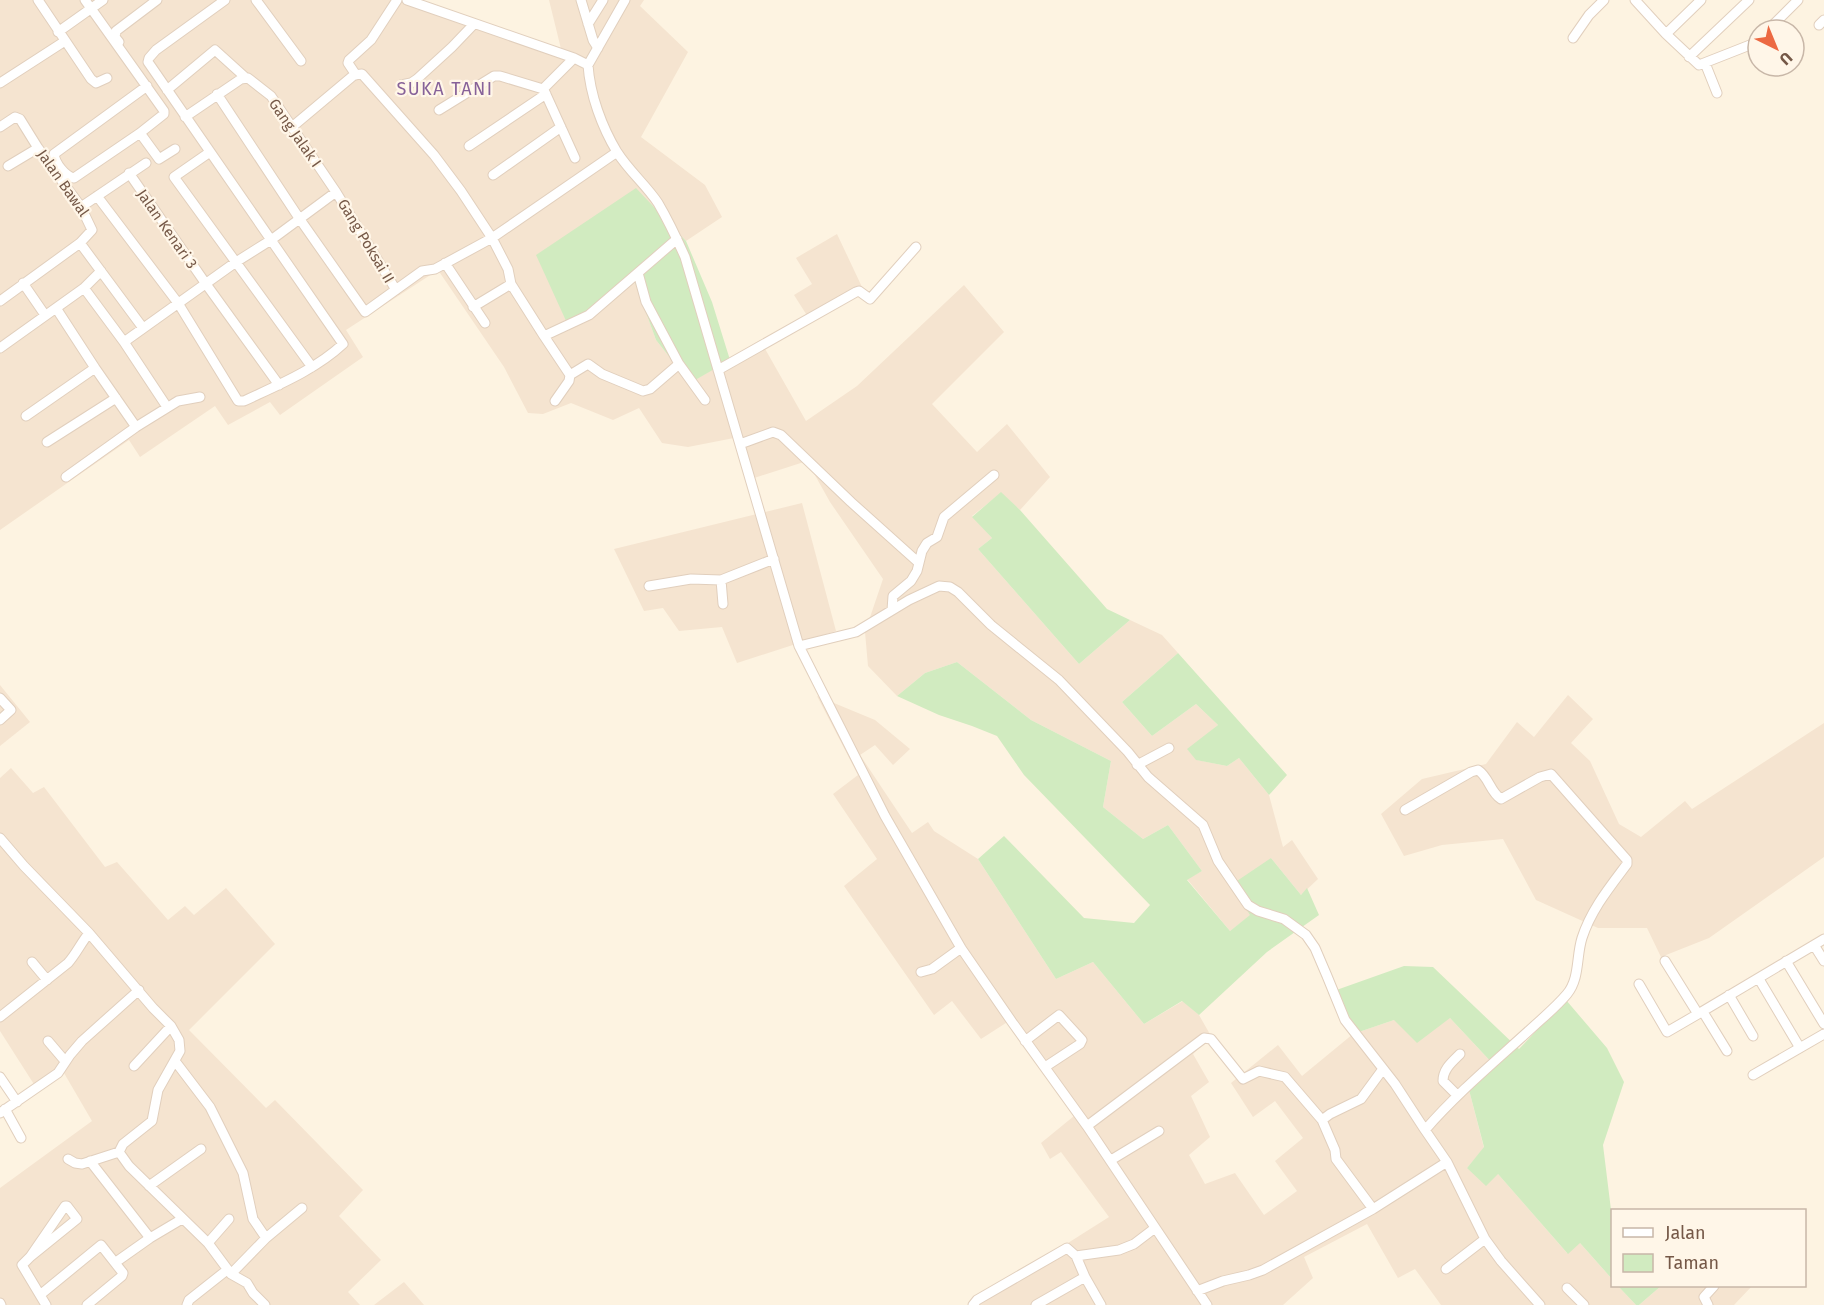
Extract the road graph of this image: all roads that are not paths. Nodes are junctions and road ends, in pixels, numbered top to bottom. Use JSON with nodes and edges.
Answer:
{"nodes":[{"id":1,"x":38,"y":0,"type":"edge"},
{"id":2,"x":104,"y":0,"type":"edge"},
{"id":3,"x":157,"y":0,"type":"edge"},
{"id":4,"x":225,"y":0,"type":"edge"},
{"id":5,"x":256,"y":0,"type":"edge"},
{"id":6,"x":397,"y":0,"type":"edge"},
{"id":7,"x":407,"y":0,"type":"edge"},
{"id":8,"x":581,"y":0,"type":"edge"},
{"id":9,"x":603,"y":0,"type":"edge"},
{"id":10,"x":625,"y":0,"type":"edge"},
{"id":11,"x":1604,"y":0,"type":"edge"},
{"id":12,"x":1635,"y":0,"type":"edge"},
{"id":13,"x":1701,"y":0,"type":"edge"},
{"id":14,"x":1749,"y":0,"type":"edge"},
{"id":15,"x":1798,"y":0,"type":"edge"},
{"id":16,"x":88,"y":4,"type":"edge"},
{"id":17,"x":1780,"y":18,"type":"edge"},
{"id":18,"x":474,"y":24,"type":"junction"},
{"id":19,"x":58,"y":32,"type":"junction"},
{"id":20,"x":1666,"y":34,"type":"junction"},
{"id":21,"x":592,"y":36,"type":"junction"},
{"id":22,"x":1573,"y":38,"type":"dead end"},
{"id":23,"x":65,"y":41,"type":"junction"},
{"id":24,"x":1746,"y":47,"type":"edge"},
{"id":25,"x":1689,"y":57,"type":"junction"},
{"id":26,"x":149,"y":58,"type":"junction"},
{"id":27,"x":574,"y":58,"type":"junction"},
{"id":28,"x":302,"y":61,"type":"dead end"},
{"id":29,"x":1705,"y":63,"type":"junction"},
{"id":30,"x":588,"y":65,"type":"junction"},
{"id":31,"x":356,"y":75,"type":"junction"},
{"id":32,"x":107,"y":78,"type":"dead end"},
{"id":33,"x":246,"y":78,"type":"junction"},
{"id":34,"x":0,"y":83,"type":"edge"},
{"id":35,"x":401,"y":85,"type":"dead end"},
{"id":36,"x":147,"y":87,"type":"junction"},
{"id":37,"x":167,"y":90,"type":"junction"},
{"id":38,"x":545,"y":91,"type":"junction"},
{"id":39,"x":1718,"y":93,"type":"dead end"},
{"id":40,"x":218,"y":94,"type":"junction"},
{"id":41,"x":439,"y":110,"type":"dead end"},
{"id":42,"x":185,"y":117,"type":"junction"},
{"id":43,"x":0,"y":127,"type":"edge"},
{"id":44,"x":292,"y":127,"type":"junction"},
{"id":45,"x":561,"y":127,"type":"junction"},
{"id":46,"x":140,"y":133,"type":"junction"},
{"id":47,"x":469,"y":146,"type":"dead end"},
{"id":48,"x":38,"y":148,"type":"junction"},
{"id":49,"x":175,"y":149,"type":"dead end"},
{"id":50,"x":210,"y":152,"type":"junction"},
{"id":51,"x":618,"y":152,"type":"junction"},
{"id":52,"x":575,"y":158,"type":"dead end"},
{"id":53,"x":146,"y":163,"type":"dead end"},
{"id":54,"x":8,"y":166,"type":"dead end"},
{"id":55,"x":129,"y":173,"type":"junction"},
{"id":56,"x":493,"y":174,"type":"dead end"},
{"id":57,"x":336,"y":192,"type":"junction"},
{"id":58,"x":97,"y":196,"type":"junction"},
{"id":59,"x":81,"y":207,"type":"junction"},
{"id":60,"x":298,"y":218,"type":"junction"},
{"id":61,"x":492,"y":238,"type":"junction"},
{"id":62,"x":677,"y":239,"type":"junction"},
{"id":63,"x":271,"y":240,"type":"junction"},
{"id":64,"x":80,"y":243,"type":"junction"},
{"id":65,"x":916,"y":247,"type":"dead end"},
{"id":66,"x":236,"y":262,"type":"junction"},
{"id":67,"x":445,"y":263,"type":"junction"},
{"id":68,"x":101,"y":272,"type":"junction"},
{"id":69,"x":638,"y":273,"type":"junction"},
{"id":70,"x":23,"y":283,"type":"junction"},
{"id":71,"x":206,"y":284,"type":"junction"},
{"id":72,"x":511,"y":284,"type":"junction"},
{"id":73,"x":84,"y":288,"type":"junction"},
{"id":74,"x":396,"y":290,"type":"junction"},
{"id":75,"x":0,"y":301,"type":"edge"},
{"id":76,"x":178,"y":303,"type":"junction"},
{"id":77,"x":473,"y":307,"type":"junction"},
{"id":78,"x":56,"y":308,"type":"junction"},
{"id":79,"x":45,"y":315,"type":"junction"},
{"id":80,"x":485,"y":323,"type":"dead end"},
{"id":81,"x":143,"y":328,"type":"junction"},
{"id":82,"x":544,"y":336,"type":"junction"},
{"id":83,"x":124,"y":342,"type":"junction"},
{"id":84,"x":0,"y":348,"type":"edge"},
{"id":85,"x":679,"y":364,"type":"junction"},
{"id":86,"x":312,"y":367,"type":"junction"},
{"id":87,"x":95,"y":369,"type":"junction"},
{"id":88,"x":718,"y":370,"type":"junction"},
{"id":89,"x":570,"y":375,"type":"junction"},
{"id":90,"x":279,"y":384,"type":"junction"},
{"id":91,"x":200,"y":397,"type":"dead end"},
{"id":92,"x":116,"y":398,"type":"junction"},
{"id":93,"x":555,"y":400,"type":"dead end"},
{"id":94,"x":705,"y":400,"type":"dead end"},
{"id":95,"x":167,"y":407,"type":"junction"},
{"id":96,"x":26,"y":416,"type":"dead end"},
{"id":97,"x":136,"y":427,"type":"junction"},
{"id":98,"x":47,"y":442,"type":"dead end"},
{"id":99,"x":740,"y":444,"type":"junction"},
{"id":100,"x":994,"y":475,"type":"dead end"},
{"id":101,"x":66,"y":477,"type":"dead end"},
{"id":102,"x":774,"y":559,"type":"junction"},
{"id":103,"x":919,"y":562,"type":"junction"},
{"id":104,"x":721,"y":580,"type":"junction"},
{"id":105,"x":648,"y":586,"type":"dead end"},
{"id":106,"x":723,"y":604,"type":"dead end"},
{"id":107,"x":892,"y":610,"type":"junction"},
{"id":108,"x":799,"y":646,"type":"junction"},
{"id":109,"x":0,"y":698,"type":"edge"},
{"id":110,"x":0,"y":720,"type":"edge"},
{"id":111,"x":1169,"y":748,"type":"dead end"},
{"id":112,"x":1137,"y":765,"type":"junction"},
{"id":113,"x":1405,"y":810,"type":"dead end"},
{"id":114,"x":0,"y":838,"type":"edge"},
{"id":115,"x":89,"y":933,"type":"junction"},
{"id":116,"x":1824,"y":939,"type":"edge"},
{"id":117,"x":1814,"y":945,"type":"junction"},
{"id":118,"x":961,"y":948,"type":"junction"},
{"id":119,"x":1665,"y":961,"type":"dead end"},
{"id":120,"x":1786,"y":961,"type":"junction"},
{"id":121,"x":1824,"y":961,"type":"edge"},
{"id":122,"x":32,"y":962,"type":"dead end"},
{"id":123,"x":921,"y":972,"type":"dead end"},
{"id":124,"x":1758,"y":979,"type":"junction"},
{"id":125,"x":47,"y":980,"type":"junction"},
{"id":126,"x":1639,"y":984,"type":"dead end"},
{"id":127,"x":139,"y":990,"type":"junction"},
{"id":128,"x":1730,"y":995,"type":"junction"},
{"id":129,"x":1700,"y":1013,"type":"junction"},
{"id":130,"x":0,"y":1016,"type":"edge"},
{"id":131,"x":1824,"y":1024,"type":"edge"},
{"id":132,"x":171,"y":1026,"type":"junction"},
{"id":133,"x":1824,"y":1034,"type":"edge"},
{"id":134,"x":1753,"y":1036,"type":"dead end"},
{"id":135,"x":48,"y":1041,"type":"dead end"},
{"id":136,"x":1025,"y":1041,"type":"junction"},
{"id":137,"x":1800,"y":1048,"type":"junction"},
{"id":138,"x":1727,"y":1051,"type":"dead end"},
{"id":139,"x":1460,"y":1054,"type":"dead end"},
{"id":140,"x":175,"y":1060,"type":"junction"},
{"id":141,"x":65,"y":1061,"type":"junction"},
{"id":142,"x":134,"y":1066,"type":"dead end"},
{"id":143,"x":1045,"y":1067,"type":"junction"},
{"id":144,"x":1383,"y":1069,"type":"junction"},
{"id":145,"x":1754,"y":1075,"type":"dead end"},
{"id":146,"x":0,"y":1077,"type":"edge"},
{"id":147,"x":1457,"y":1095,"type":"junction"},
{"id":148,"x":16,"y":1102,"type":"junction"},
{"id":149,"x":3,"y":1111,"type":"edge"},
{"id":150,"x":1322,"y":1120,"type":"junction"},
{"id":151,"x":1087,"y":1126,"type":"junction"},
{"id":152,"x":1425,"y":1130,"type":"junction"},
{"id":153,"x":1159,"y":1131,"type":"dead end"},
{"id":154,"x":21,"y":1138,"type":"dead end"},
{"id":155,"x":201,"y":1149,"type":"dead end"},
{"id":156,"x":119,"y":1152,"type":"junction"},
{"id":157,"x":68,"y":1159,"type":"dead end"},
{"id":158,"x":1111,"y":1160,"type":"junction"},
{"id":159,"x":90,"y":1161,"type":"junction"},
{"id":160,"x":1447,"y":1162,"type":"junction"},
{"id":161,"x":149,"y":1186,"type":"junction"},
{"id":162,"x":302,"y":1208,"type":"dead end"},
{"id":163,"x":1373,"y":1209,"type":"junction"},
{"id":164,"x":182,"y":1219,"type":"junction"},
{"id":165,"x":228,"y":1219,"type":"dead end"},
{"id":166,"x":1155,"y":1228,"type":"junction"},
{"id":167,"x":150,"y":1238,"type":"junction"},
{"id":168,"x":266,"y":1238,"type":"junction"},
{"id":169,"x":1485,"y":1239,"type":"junction"},
{"id":170,"x":208,"y":1243,"type":"junction"},
{"id":171,"x":1076,"y":1256,"type":"junction"},
{"id":172,"x":30,"y":1257,"type":"junction"},
{"id":173,"x":116,"y":1262,"type":"junction"},
{"id":174,"x":1446,"y":1269,"type":"dead end"},
{"id":175,"x":229,"y":1272,"type":"junction"},
{"id":176,"x":1085,"y":1277,"type":"junction"},
{"id":177,"x":1713,"y":1287,"type":"edge"},
{"id":178,"x":1567,"y":1288,"type":"dead end"},
{"id":179,"x":1197,"y":1292,"type":"junction"},
{"id":180,"x":40,"y":1296,"type":"junction"},
{"id":181,"x":46,"y":1305,"type":"edge"},
{"id":182,"x":87,"y":1305,"type":"edge"},
{"id":183,"x":187,"y":1305,"type":"edge"},
{"id":184,"x":265,"y":1305,"type":"edge"},
{"id":185,"x":973,"y":1305,"type":"edge"},
{"id":186,"x":1036,"y":1305,"type":"edge"},
{"id":187,"x":1101,"y":1305,"type":"edge"},
{"id":188,"x":1207,"y":1305,"type":"edge"},
{"id":189,"x":1540,"y":1305,"type":"edge"},
{"id":190,"x":1584,"y":1305,"type":"edge"},
{"id":191,"x":1708,"y":1305,"type":"edge"}],
"edges":[{"from":1,"to":19,"type":"street"},
{"from":2,"to":16,"type":"street"},
{"from":3,"to":26,"type":"street"},
{"from":4,"to":26,"type":"street"},
{"from":5,"to":28,"type":"street"},
{"from":6,"to":31,"type":"street"},
{"from":7,"to":18,"type":"street"},
{"from":8,"to":21,"type":"street"},
{"from":9,"to":21,"type":"street"},
{"from":10,"to":21,"type":"street"},
{"from":11,"to":22,"type":"street"},
{"from":12,"to":20,"type":"street"},
{"from":13,"to":20,"type":"street"},
{"from":14,"to":25,"type":"street"},
{"from":15,"to":17,"type":"street"},
{"from":16,"to":19,"type":"street"},
{"from":16,"to":36,"type":"street"},
{"from":18,"to":27,"type":"street"},
{"from":18,"to":35,"type":"street"},
{"from":19,"to":23,"type":"street"},
{"from":20,"to":25,"type":"street"},
{"from":21,"to":30,"type":"street"},
{"from":23,"to":32,"type":"street"},
{"from":23,"to":34,"type":"street"},
{"from":24,"to":29,"type":"street"},
{"from":25,"to":29,"type":"street"},
{"from":26,"to":37,"type":"street"},
{"from":27,"to":30,"type":"street"},
{"from":27,"to":38,"type":"street"},
{"from":29,"to":39,"type":"street"},
{"from":30,"to":51,"type":"street"},
{"from":31,"to":44,"type":"street"},
{"from":31,"to":61,"type":"street"},
{"from":33,"to":37,"type":"street","name":"Gang Jalak I"},
{"from":33,"to":40,"type":"street"},
{"from":33,"to":44,"type":"street","name":"Gang Jalak I"},
{"from":36,"to":46,"type":"street"},
{"from":36,"to":46,"type":"street"},
{"from":37,"to":42,"type":"street"},
{"from":38,"to":41,"type":"street"},
{"from":38,"to":45,"type":"street"},
{"from":38,"to":47,"type":"street"},
{"from":40,"to":42,"type":"street"},
{"from":40,"to":60,"type":"street"},
{"from":42,"to":50,"type":"street"},
{"from":43,"to":48,"type":"street","name":"Jalan Bawal"},
{"from":44,"to":57,"type":"street","name":"Gang Jalak I"},
{"from":45,"to":52,"type":"street"},
{"from":45,"to":56,"type":"street"},
{"from":46,"to":49,"type":"street"},
{"from":48,"to":54,"type":"street"},
{"from":48,"to":59,"type":"street","name":"Jalan Bawal"},
{"from":50,"to":63,"type":"street"},
{"from":50,"to":66,"type":"street"},
{"from":51,"to":61,"type":"street"},
{"from":51,"to":62,"type":"street"},
{"from":53,"to":55,"type":"street"},
{"from":55,"to":58,"type":"street"},
{"from":55,"to":71,"type":"street","name":"Jalan Kenari 3"},
{"from":57,"to":60,"type":"street"},
{"from":57,"to":74,"type":"street","name":"Gang Poksai II"},
{"from":58,"to":59,"type":"street"},
{"from":58,"to":76,"type":"street"},
{"from":59,"to":64,"type":"street","name":"Jalan Bawal"},
{"from":60,"to":63,"type":"street"},
{"from":60,"to":74,"type":"street"},
{"from":61,"to":67,"type":"street"},
{"from":61,"to":72,"type":"street"},
{"from":62,"to":69,"type":"street"},
{"from":62,"to":88,"type":"street"},
{"from":63,"to":66,"type":"street"},
{"from":63,"to":86,"type":"street"},
{"from":64,"to":68,"type":"street"},
{"from":64,"to":70,"type":"street"},
{"from":65,"to":88,"type":"street"},
{"from":66,"to":71,"type":"street"},
{"from":66,"to":86,"type":"street"},
{"from":67,"to":74,"type":"street"},
{"from":67,"to":77,"type":"street"},
{"from":68,"to":73,"type":"street"},
{"from":68,"to":81,"type":"street"},
{"from":69,"to":82,"type":"street"},
{"from":69,"to":85,"type":"street"},
{"from":70,"to":75,"type":"street"},
{"from":70,"to":79,"type":"street"},
{"from":71,"to":76,"type":"street"},
{"from":71,"to":90,"type":"street","name":"Jalan Kenari 3"},
{"from":72,"to":77,"type":"street"},
{"from":72,"to":82,"type":"street"},
{"from":73,"to":78,"type":"street"},
{"from":73,"to":83,"type":"street"},
{"from":76,"to":81,"type":"street"},
{"from":76,"to":90,"type":"street"},
{"from":77,"to":80,"type":"street"},
{"from":78,"to":79,"type":"street"},
{"from":78,"to":87,"type":"street"},
{"from":79,"to":84,"type":"street"},
{"from":81,"to":83,"type":"street"},
{"from":82,"to":89,"type":"street"},
{"from":83,"to":95,"type":"street"},
{"from":85,"to":89,"type":"street"},
{"from":85,"to":94,"type":"street"},
{"from":86,"to":90,"type":"street"},
{"from":87,"to":92,"type":"street"},
{"from":87,"to":96,"type":"street"},
{"from":88,"to":99,"type":"street"},
{"from":89,"to":93,"type":"street"},
{"from":91,"to":95,"type":"street"},
{"from":92,"to":97,"type":"street"},
{"from":92,"to":98,"type":"street"},
{"from":95,"to":97,"type":"street"},
{"from":97,"to":101,"type":"street"},
{"from":99,"to":102,"type":"street"},
{"from":99,"to":103,"type":"street"},
{"from":100,"to":103,"type":"street"},
{"from":102,"to":104,"type":"street"},
{"from":102,"to":108,"type":"street"},
{"from":103,"to":107,"type":"street"},
{"from":104,"to":105,"type":"street"},
{"from":104,"to":106,"type":"street"},
{"from":107,"to":108,"type":"street"},
{"from":107,"to":112,"type":"street"},
{"from":108,"to":118,"type":"street"},
{"from":109,"to":110,"type":"street"},
{"from":111,"to":112,"type":"street"},
{"from":112,"to":144,"type":"street"},
{"from":113,"to":147,"type":"street"},
{"from":114,"to":115,"type":"street"},
{"from":115,"to":125,"type":"street"},
{"from":115,"to":127,"type":"street"},
{"from":116,"to":117,"type":"street"},
{"from":117,"to":120,"type":"street"},
{"from":117,"to":121,"type":"street"},
{"from":118,"to":123,"type":"street"},
{"from":118,"to":136,"type":"street"},
{"from":119,"to":129,"type":"street"},
{"from":120,"to":124,"type":"street"},
{"from":120,"to":131,"type":"street"},
{"from":122,"to":125,"type":"street"},
{"from":124,"to":128,"type":"street"},
{"from":124,"to":137,"type":"street"},
{"from":125,"to":130,"type":"street"},
{"from":126,"to":129,"type":"street"},
{"from":127,"to":132,"type":"street"},
{"from":127,"to":141,"type":"street"},
{"from":128,"to":129,"type":"street"},
{"from":128,"to":134,"type":"street"},
{"from":129,"to":138,"type":"street"},
{"from":132,"to":140,"type":"street"},
{"from":132,"to":142,"type":"street"},
{"from":133,"to":137,"type":"street"},
{"from":135,"to":141,"type":"street"},
{"from":136,"to":143,"type":"street"},
{"from":136,"to":143,"type":"street"},
{"from":137,"to":145,"type":"street"},
{"from":139,"to":147,"type":"street"},
{"from":140,"to":156,"type":"street"},
{"from":140,"to":168,"type":"street"},
{"from":141,"to":148,"type":"street"},
{"from":143,"to":151,"type":"street"},
{"from":144,"to":150,"type":"street"},
{"from":144,"to":152,"type":"street"},
{"from":146,"to":148,"type":"street"},
{"from":147,"to":152,"type":"street"},
{"from":148,"to":149,"type":"street"},
{"from":149,"to":154,"type":"street"},
{"from":150,"to":151,"type":"street"},
{"from":150,"to":163,"type":"street"},
{"from":151,"to":158,"type":"street"},
{"from":152,"to":160,"type":"street"},
{"from":153,"to":158,"type":"street"},
{"from":155,"to":161,"type":"street"},
{"from":156,"to":159,"type":"street"},
{"from":156,"to":161,"type":"street"},
{"from":157,"to":159,"type":"street"},
{"from":158,"to":166,"type":"street"},
{"from":159,"to":167,"type":"street"},
{"from":160,"to":163,"type":"street"},
{"from":160,"to":169,"type":"street"},
{"from":161,"to":164,"type":"street"},
{"from":162,"to":168,"type":"street"},
{"from":163,"to":179,"type":"street"},
{"from":164,"to":167,"type":"street"},
{"from":164,"to":170,"type":"street"},
{"from":165,"to":170,"type":"street"},
{"from":166,"to":171,"type":"street"},
{"from":166,"to":179,"type":"street"},
{"from":167,"to":173,"type":"street"},
{"from":168,"to":175,"type":"street"},
{"from":169,"to":174,"type":"street"},
{"from":169,"to":189,"type":"street"},
{"from":170,"to":175,"type":"street"},
{"from":171,"to":176,"type":"street"},
{"from":171,"to":185,"type":"street"},
{"from":172,"to":172,"type":"street"},
{"from":172,"to":180,"type":"street"},
{"from":173,"to":180,"type":"street"},
{"from":173,"to":182,"type":"street"},
{"from":175,"to":183,"type":"street"},
{"from":175,"to":184,"type":"street"},
{"from":176,"to":186,"type":"street"},
{"from":176,"to":187,"type":"street"},
{"from":177,"to":191,"type":"street"},
{"from":178,"to":190,"type":"street"},
{"from":179,"to":188,"type":"street"},
{"from":180,"to":181,"type":"street"}]}
